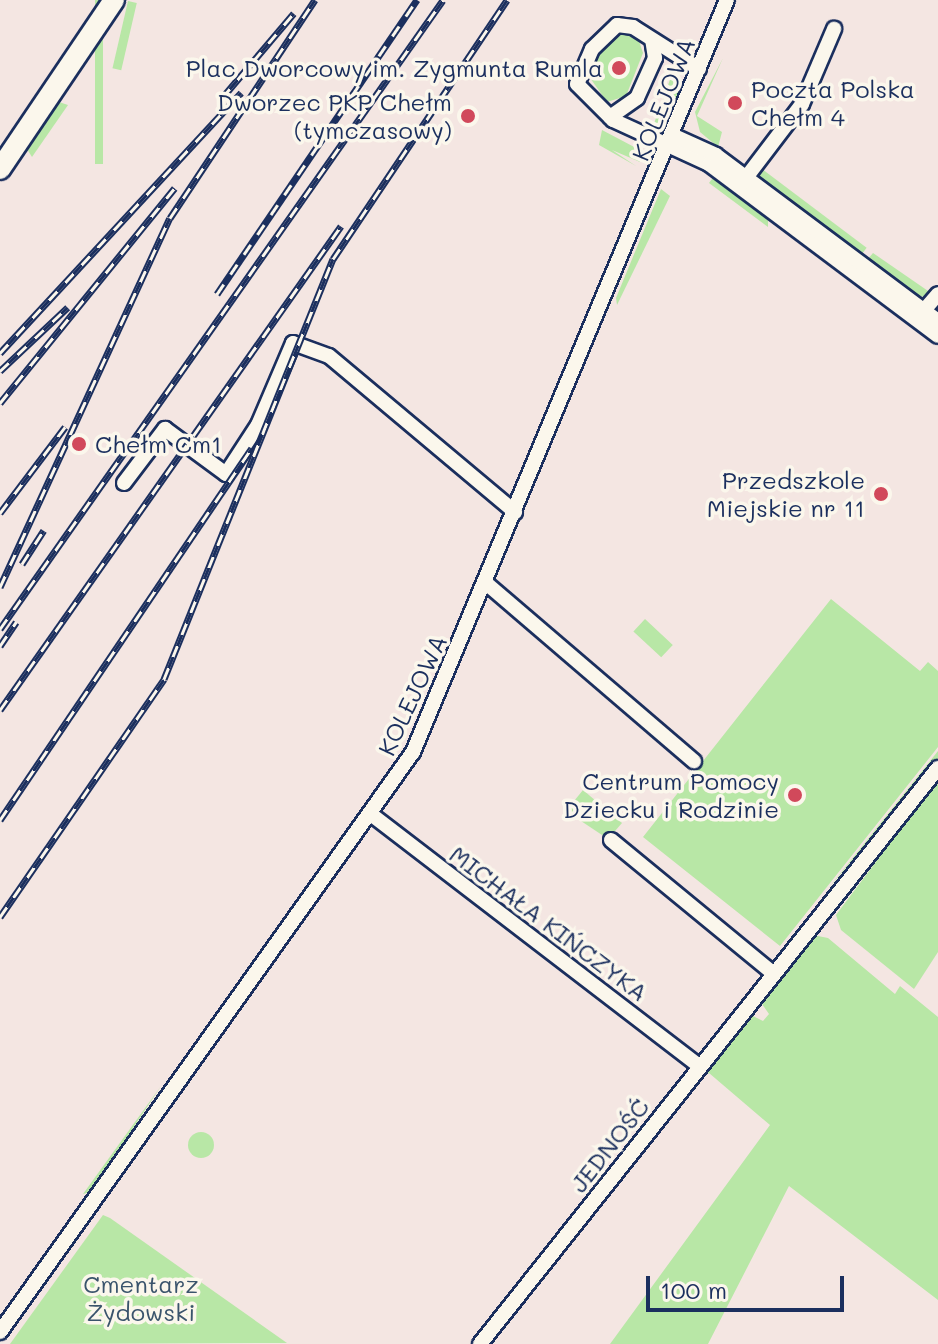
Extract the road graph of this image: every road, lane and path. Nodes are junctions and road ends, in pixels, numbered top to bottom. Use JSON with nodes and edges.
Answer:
{"nodes":[{"id":1,"x":114,"y":0,"type":"edge"},
{"id":2,"x":727,"y":0,"type":"edge"},
{"id":3,"x":834,"y":29,"type":"dead end"},
{"id":4,"x":652,"y":40,"type":"junction"},
{"id":5,"x":699,"y":69,"type":"junction"},
{"id":6,"x":610,"y":117,"type":"junction"},
{"id":7,"x":670,"y":140,"type":"junction"},
{"id":8,"x":0,"y":169,"type":"edge"},
{"id":9,"x":743,"y":182,"type":"junction"},
{"id":10,"x":938,"y":294,"type":"edge"},
{"id":11,"x":920,"y":315,"type":"junction"},
{"id":12,"x":938,"y":321,"type":"edge"},
{"id":13,"x":938,"y":336,"type":"edge"},
{"id":14,"x":124,"y":483,"type":"dead end"},
{"id":15,"x":515,"y":512,"type":"junction"},
{"id":16,"x":486,"y":583,"type":"junction"},
{"id":17,"x":694,"y":761,"type":"dead end"},
{"id":18,"x":938,"y":768,"type":"edge"},
{"id":19,"x":372,"y":815,"type":"junction"},
{"id":20,"x":611,"y":840,"type":"dead end"},
{"id":21,"x":773,"y":973,"type":"junction"},
{"id":22,"x":699,"y":1066,"type":"junction"},
{"id":23,"x":0,"y":1332,"type":"edge"},
{"id":24,"x":480,"y":1344,"type":"edge"}],
"edges":[{"from":1,"to":8,"type":"highway"},
{"from":2,"to":5,"type":"street","name":"KOLEJOWA"},
{"from":3,"to":9,"type":"street"},
{"from":4,"to":5,"type":"street"},
{"from":4,"to":6,"type":"street"},
{"from":4,"to":6,"type":"street"},
{"from":5,"to":7,"type":"street","name":"KOLEJOWA"},
{"from":6,"to":7,"type":"street"},
{"from":7,"to":9,"type":"street"},
{"from":7,"to":15,"type":"street","name":"KOLEJOWA"},
{"from":9,"to":11,"type":"street"},
{"from":10,"to":11,"type":"street"},
{"from":11,"to":12,"type":"street"},
{"from":11,"to":13,"type":"street"},
{"from":14,"to":15,"type":"street"},
{"from":15,"to":16,"type":"street","name":"KOLEJOWA"},
{"from":16,"to":17,"type":"street"},
{"from":16,"to":19,"type":"street","name":"KOLEJOWA"},
{"from":18,"to":21,"type":"street","name":"JEDNOŚĆ"},
{"from":19,"to":22,"type":"street","name":"MICHAŁA KIŃCZYKA"},
{"from":19,"to":23,"type":"street","name":"KOLEJOWA"},
{"from":20,"to":21,"type":"street"},
{"from":21,"to":22,"type":"street","name":"JEDNOŚĆ"},
{"from":22,"to":24,"type":"street","name":"JEDNOŚĆ"}]}
